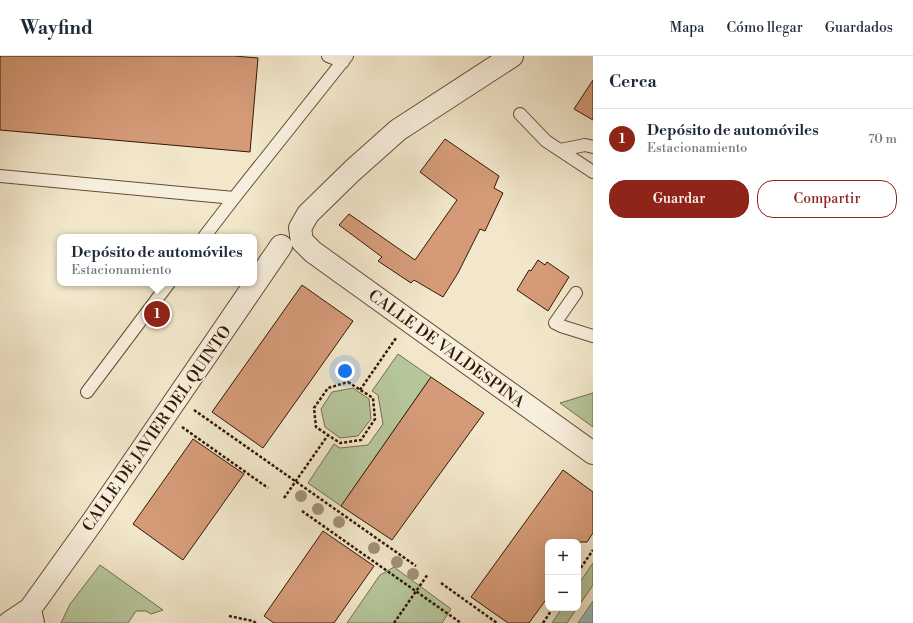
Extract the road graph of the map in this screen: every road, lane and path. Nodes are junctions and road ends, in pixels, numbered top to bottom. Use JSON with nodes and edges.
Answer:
{"nodes":[{"id":1,"x":328,"y":56,"type":"edge"},
{"id":2,"x":512,"y":56,"type":"edge"},
{"id":3,"x":345,"y":59,"type":"edge"},
{"id":4,"x":520,"y":114,"type":"dead end"},
{"id":5,"x":593,"y":147,"type":"edge"},
{"id":6,"x":560,"y":150,"type":"junction"},
{"id":7,"x":593,"y":172,"type":"edge"},
{"id":8,"x":0,"y":176,"type":"edge"},
{"id":9,"x":234,"y":198,"type":"junction"},
{"id":10,"x":206,"y":234,"type":"edge"},
{"id":11,"x":281,"y":246,"type":"dead end"},
{"id":12,"x":257,"y":281,"type":"edge"},
{"id":13,"x":167,"y":286,"type":"edge"},
{"id":14,"x":254,"y":286,"type":"edge"},
{"id":15,"x":576,"y":293,"type":"dead end"},
{"id":16,"x":408,"y":320,"type":"junction"},
{"id":17,"x":593,"y":336,"type":"edge"},
{"id":18,"x":360,"y":390,"type":"junction"},
{"id":19,"x":87,"y":392,"type":"dead end"},
{"id":20,"x":171,"y":407,"type":"junction"},
{"id":21,"x":328,"y":435,"type":"junction"},
{"id":22,"x":593,"y":453,"type":"edge"},
{"id":23,"x":296,"y":482,"type":"junction"},
{"id":24,"x":268,"y":488,"type":"dead end"},
{"id":25,"x":284,"y":498,"type":"dead end"},
{"id":26,"x":302,"y":511,"type":"dead end"},
{"id":27,"x":593,"y":550,"type":"edge"},
{"id":28,"x":416,"y":566,"type":"dead end"},
{"id":29,"x":581,"y":568,"type":"edge"},
{"id":30,"x":428,"y":574,"type":"dead end"},
{"id":31,"x":441,"y":583,"type":"dead end"},
{"id":32,"x":416,"y":591,"type":"junction"},
{"id":33,"x":551,"y":611,"type":"edge"},
{"id":34,"x":31,"y":616,"type":"edge"},
{"id":35,"x":229,"y":616,"type":"dead end"},
{"id":36,"x":252,"y":622,"type":"edge"},
{"id":37,"x":9,"y":623,"type":"edge"},
{"id":38,"x":256,"y":623,"type":"edge"},
{"id":39,"x":394,"y":623,"type":"edge"},
{"id":40,"x":461,"y":623,"type":"edge"},
{"id":41,"x":497,"y":623,"type":"edge"},
{"id":42,"x":543,"y":623,"type":"edge"}],
"edges":[{"from":1,"to":3,"type":"lane"},
{"from":2,"to":16,"type":"street","name":"CALLE DE VALDESPINA"},
{"from":3,"to":9,"type":"lane"},
{"from":4,"to":6,"type":"lane"},
{"from":5,"to":6,"type":"lane"},
{"from":6,"to":7,"type":"lane"},
{"from":8,"to":9,"type":"lane"},
{"from":9,"to":10,"type":"lane"},
{"from":11,"to":12,"type":"street","name":"CALLE DE JAVIER DEL QUINTO"},
{"from":13,"to":19,"type":"lane"},
{"from":14,"to":20,"type":"street","name":"CALLE DE JAVIER DEL QUINTO"},
{"from":15,"to":17,"type":"lane"},
{"from":16,"to":18,"type":"path"},
{"from":16,"to":22,"type":"street","name":"CALLE DE VALDESPINA"},
{"from":18,"to":21,"type":"path"},
{"from":18,"to":21,"type":"path"},
{"from":20,"to":23,"type":"path"},
{"from":20,"to":24,"type":"path"},
{"from":20,"to":34,"type":"street","name":"CALLE DE JAVIER DEL QUINTO"},
{"from":21,"to":23,"type":"path"},
{"from":23,"to":25,"type":"path"},
{"from":23,"to":28,"type":"path"},
{"from":26,"to":32,"type":"path"},
{"from":27,"to":29,"type":"path"},
{"from":30,"to":32,"type":"path"},
{"from":31,"to":41,"type":"path"},
{"from":32,"to":39,"type":"path"},
{"from":32,"to":40,"type":"path"},
{"from":33,"to":42,"type":"path"},
{"from":34,"to":37,"type":"street","name":"CALLE DE JAVIER DEL QUINTO"},
{"from":35,"to":36,"type":"path"},
{"from":36,"to":38,"type":"path"}]}
